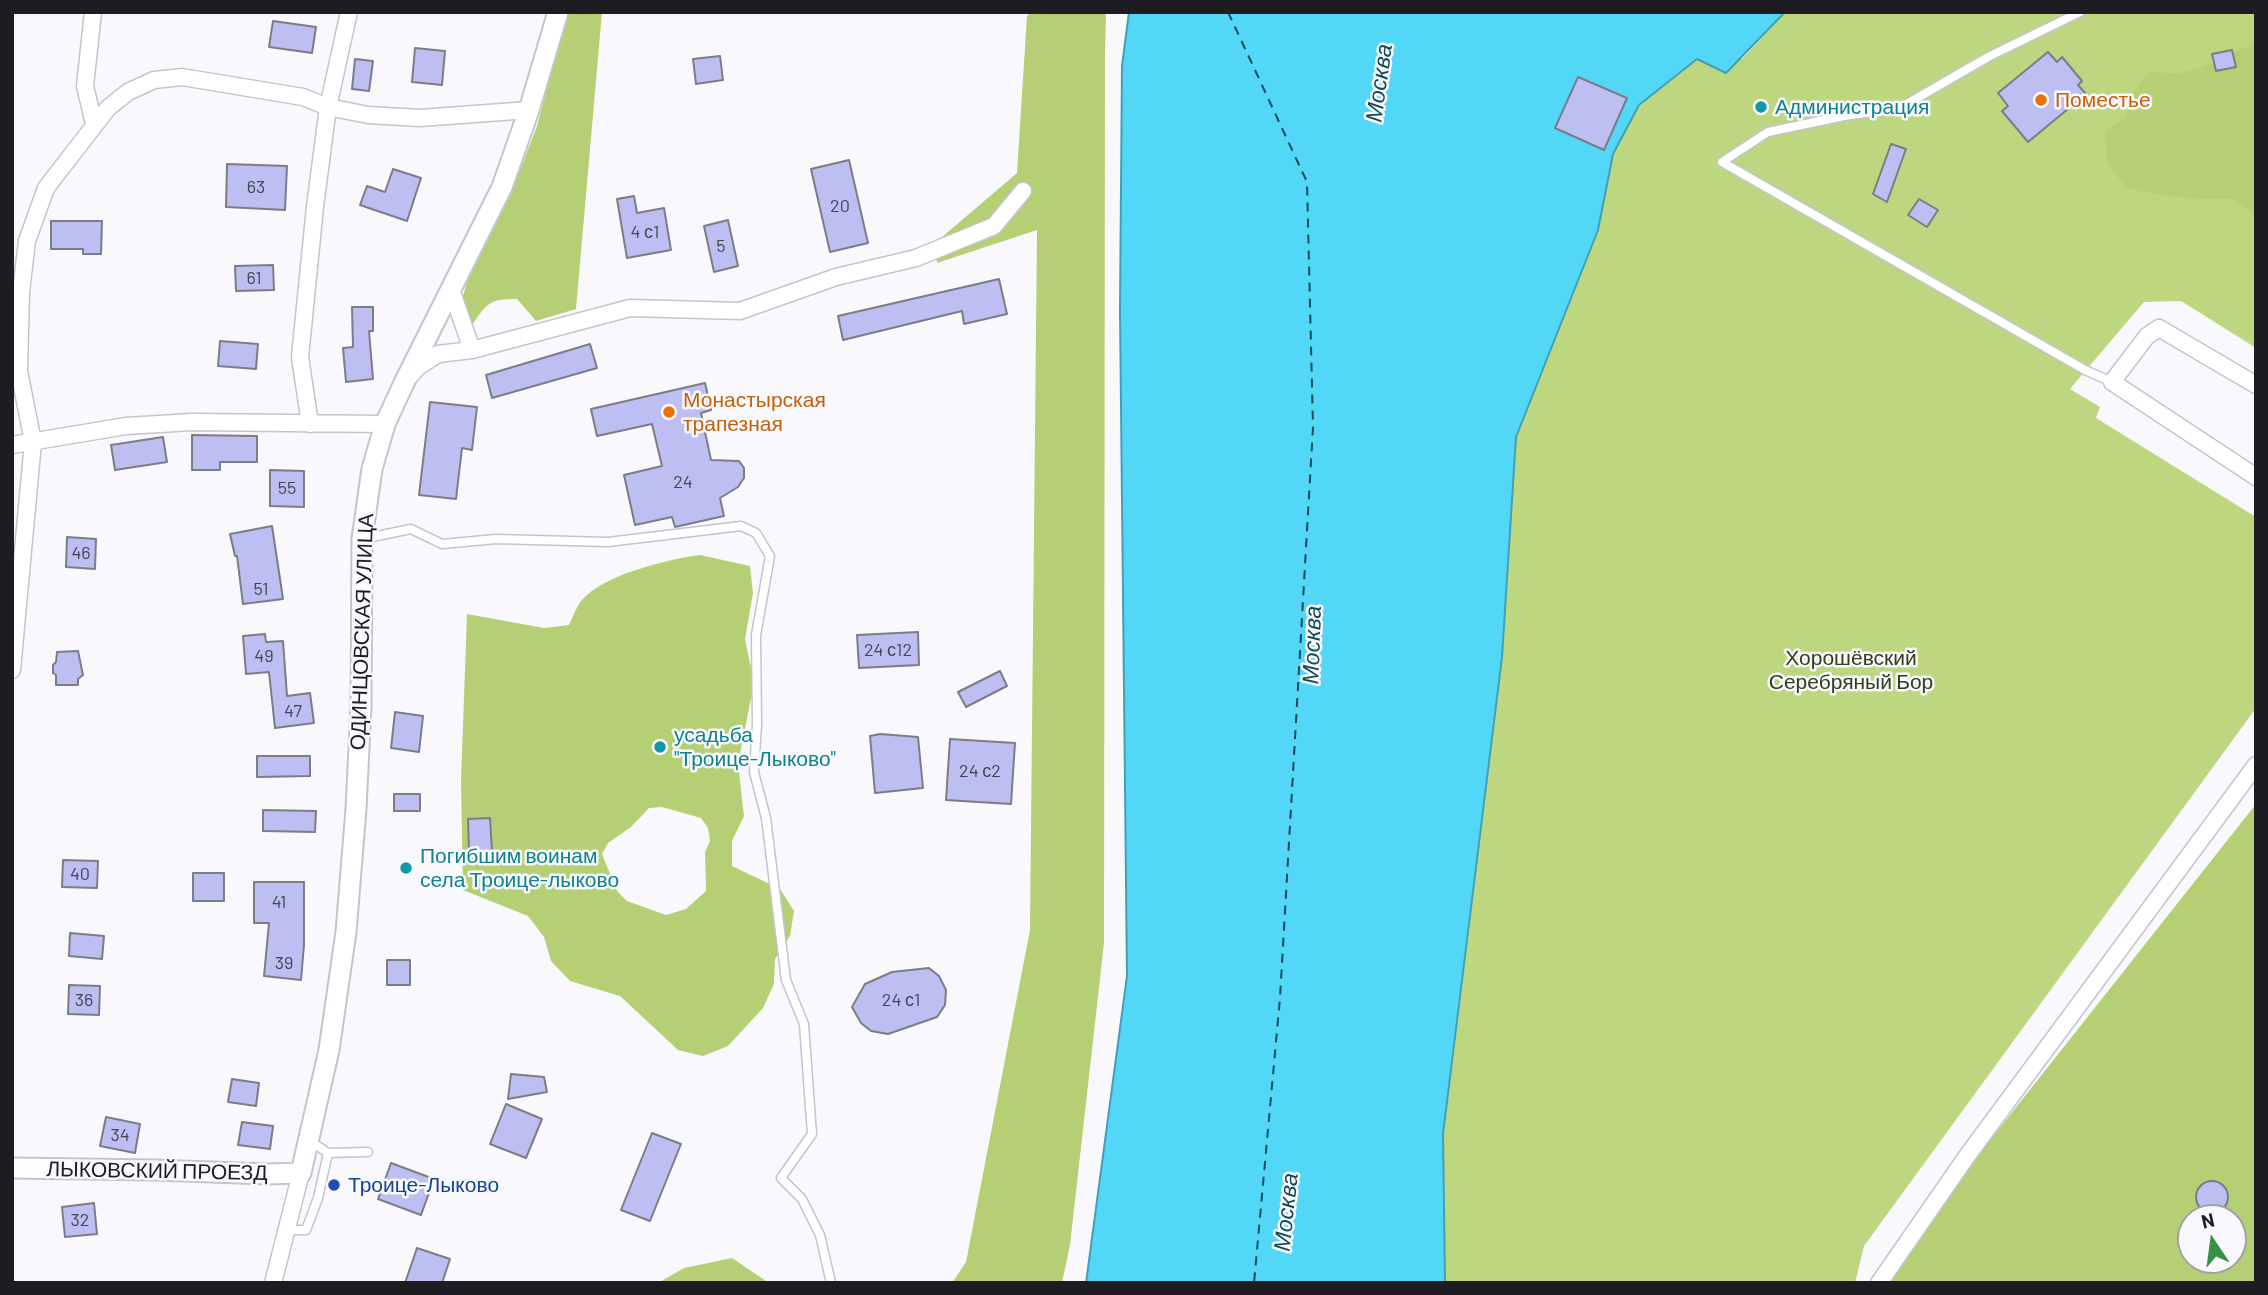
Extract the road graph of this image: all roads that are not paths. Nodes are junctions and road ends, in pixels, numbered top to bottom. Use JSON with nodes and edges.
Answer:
{"nodes":[{"id":1,"x":93,"y":12,"type":"edge"},
{"id":2,"x":349,"y":12,"type":"edge"},
{"id":3,"x":558,"y":12,"type":"edge"},
{"id":4,"x":2080,"y":12,"type":"edge"},
{"id":5,"x":328,"y":107,"type":"junction"},
{"id":6,"x":529,"y":110,"type":"junction"},
{"id":7,"x":94,"y":124,"type":"junction"},
{"id":8,"x":1023,"y":191,"type":"dead end"},
{"id":9,"x":451,"y":289,"type":"junction"},
{"id":10,"x":472,"y":350,"type":"junction"},
{"id":11,"x":2112,"y":382,"type":"junction"},
{"id":12,"x":404,"y":383,"type":"junction"},
{"id":13,"x":2256,"y":385,"type":"edge"},
{"id":14,"x":310,"y":424,"type":"junction"},
{"id":15,"x":385,"y":424,"type":"junction"},
{"id":16,"x":33,"y":442,"type":"junction"},
{"id":17,"x":12,"y":445,"type":"edge"},
{"id":18,"x":2256,"y":477,"type":"edge"},
{"id":19,"x":362,"y":539,"type":"junction"},
{"id":20,"x":12,"y":670,"type":"edge"},
{"id":21,"x":2256,"y":765,"type":"edge"},
{"id":22,"x":309,"y":1140,"type":"junction"},
{"id":23,"x":368,"y":1152,"type":"dead end"},
{"id":24,"x":328,"y":1153,"type":"junction"},
{"id":25,"x":12,"y":1168,"type":"edge"},
{"id":26,"x":301,"y":1173,"type":"junction"},
{"id":27,"x":287,"y":1230,"type":"junction"},
{"id":28,"x":273,"y":1283,"type":"edge"},
{"id":29,"x":831,"y":1283,"type":"edge"},
{"id":30,"x":1879,"y":1283,"type":"edge"}],
"edges":[{"from":1,"to":7,"type":"street"},
{"from":2,"to":5,"type":"street"},
{"from":3,"to":6,"type":"street","name":"ОДИНЦОВСКАЯ УЛИЦА"},
{"from":4,"to":11,"type":"lane"},
{"from":5,"to":6,"type":"street"},
{"from":5,"to":7,"type":"street"},
{"from":5,"to":14,"type":"street"},
{"from":6,"to":9,"type":"street","name":"ОДИНЦОВСКАЯ УЛИЦА"},
{"from":7,"to":16,"type":"street"},
{"from":8,"to":10,"type":"street"},
{"from":9,"to":10,"type":"street"},
{"from":9,"to":12,"type":"street","name":"ОДИНЦОВСКАЯ УЛИЦА"},
{"from":10,"to":12,"type":"street"},
{"from":11,"to":13,"type":"street"},
{"from":11,"to":18,"type":"street"},
{"from":12,"to":15,"type":"street","name":"ОДИНЦОВСКАЯ УЛИЦА"},
{"from":14,"to":15,"type":"street"},
{"from":14,"to":16,"type":"street"},
{"from":15,"to":19,"type":"street","name":"ОДИНЦОВСКАЯ УЛИЦА"},
{"from":16,"to":17,"type":"street"},
{"from":16,"to":20,"type":"street"},
{"from":19,"to":22,"type":"street","name":"ОДИНЦОВСКАЯ УЛИЦА"},
{"from":19,"to":29,"type":"lane"},
{"from":21,"to":30,"type":"street"},
{"from":22,"to":24,"type":"lane"},
{"from":22,"to":26,"type":"street","name":"ОДИНЦОВСКАЯ УЛИЦА"},
{"from":23,"to":24,"type":"lane"},
{"from":24,"to":27,"type":"lane"},
{"from":25,"to":26,"type":"street","name":"ЛЫКОВСКИЙ ПРОЕЗД"},
{"from":26,"to":27,"type":"street","name":"ОДИНЦОВСКАЯ УЛИЦА"},
{"from":27,"to":28,"type":"street","name":"ОДИНЦОВСКАЯ УЛИЦА"}]}
